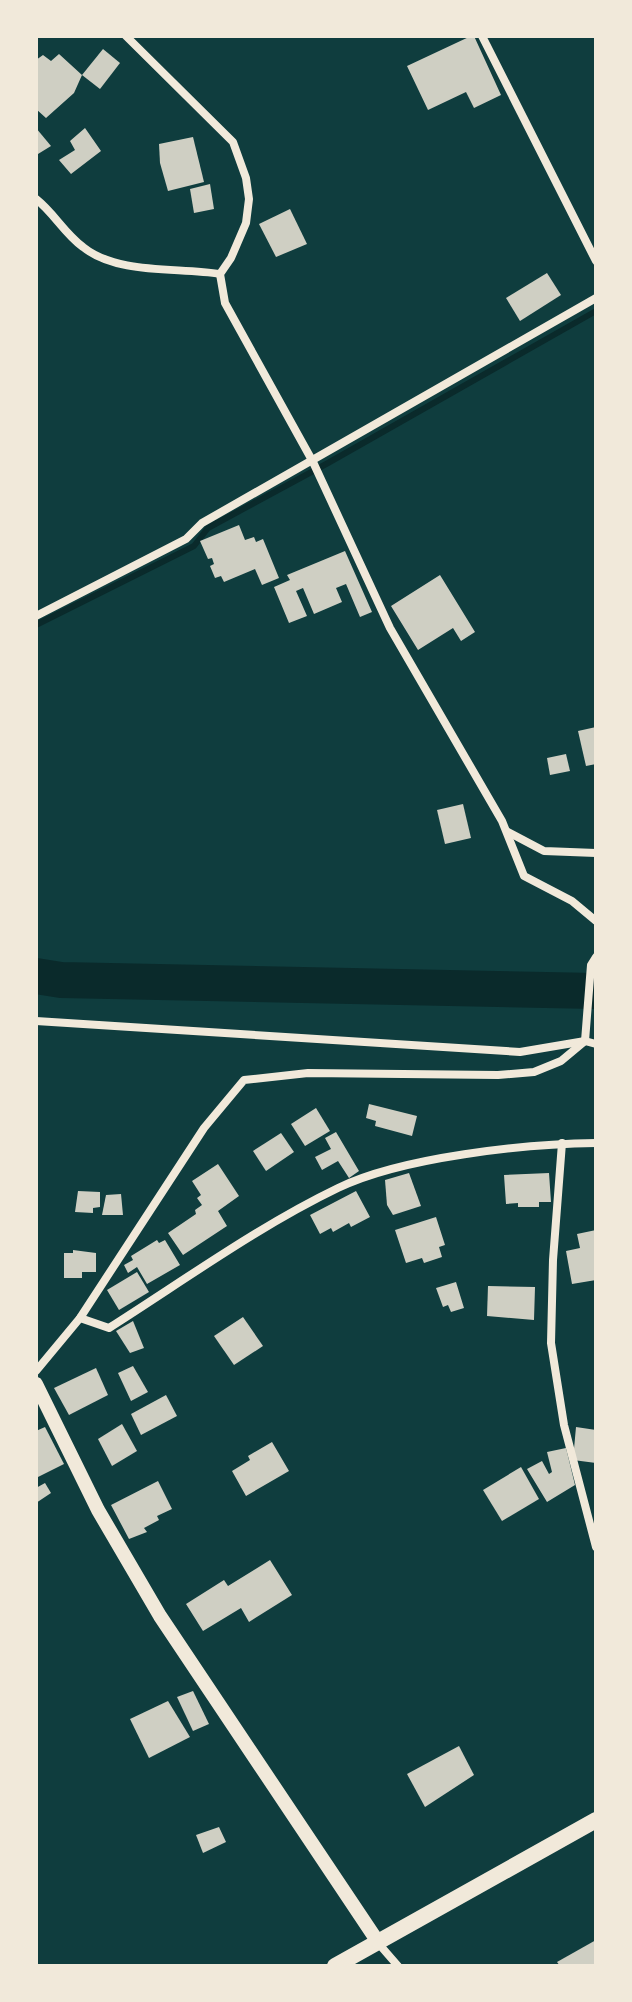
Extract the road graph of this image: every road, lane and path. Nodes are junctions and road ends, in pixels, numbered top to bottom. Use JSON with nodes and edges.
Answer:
{"nodes":[{"id":1,"x":126,"y":36,"type":"edge"},
{"id":2,"x":482,"y":36,"type":"edge"},
{"id":3,"x":36,"y":199,"type":"edge"},
{"id":4,"x":596,"y":261,"type":"edge"},
{"id":5,"x":220,"y":274,"type":"junction"},
{"id":6,"x":596,"y":298,"type":"edge"},
{"id":7,"x":315,"y":467,"type":"junction"},
{"id":8,"x":36,"y":616,"type":"edge"},
{"id":9,"x":507,"y":832,"type":"junction"},
{"id":10,"x":596,"y":853,"type":"edge"},
{"id":11,"x":596,"y":921,"type":"edge"},
{"id":12,"x":594,"y":961,"type":"edge"},
{"id":13,"x":36,"y":1021,"type":"edge"},
{"id":14,"x":585,"y":1041,"type":"junction"},
{"id":15,"x":596,"y":1044,"type":"edge"},
{"id":16,"x":562,"y":1143,"type":"junction"},
{"id":17,"x":596,"y":1143,"type":"edge"},
{"id":18,"x":80,"y":1318,"type":"junction"},
{"id":19,"x":36,"y":1371,"type":"edge"},
{"id":20,"x":36,"y":1384,"type":"edge"},
{"id":21,"x":596,"y":1547,"type":"edge"},
{"id":22,"x":596,"y":1820,"type":"edge"},
{"id":23,"x":378,"y":1942,"type":"junction"},
{"id":24,"x":335,"y":1966,"type":"edge"},
{"id":25,"x":398,"y":1966,"type":"edge"}],
"edges":[{"from":1,"to":5,"type":"street"},
{"from":2,"to":4,"type":"street"},
{"from":3,"to":5,"type":"street"},
{"from":5,"to":7,"type":"street"},
{"from":6,"to":7,"type":"street"},
{"from":7,"to":8,"type":"street"},
{"from":7,"to":9,"type":"street"},
{"from":9,"to":10,"type":"street"},
{"from":9,"to":11,"type":"street"},
{"from":12,"to":14,"type":"street"},
{"from":13,"to":14,"type":"street"},
{"from":14,"to":15,"type":"street"},
{"from":14,"to":18,"type":"street"},
{"from":16,"to":17,"type":"street"},
{"from":16,"to":18,"type":"street"},
{"from":16,"to":21,"type":"street"},
{"from":18,"to":19,"type":"street"},
{"from":20,"to":23,"type":"street"},
{"from":22,"to":23,"type":"main road"},
{"from":23,"to":24,"type":"main road"},
{"from":23,"to":25,"type":"street"}]}
